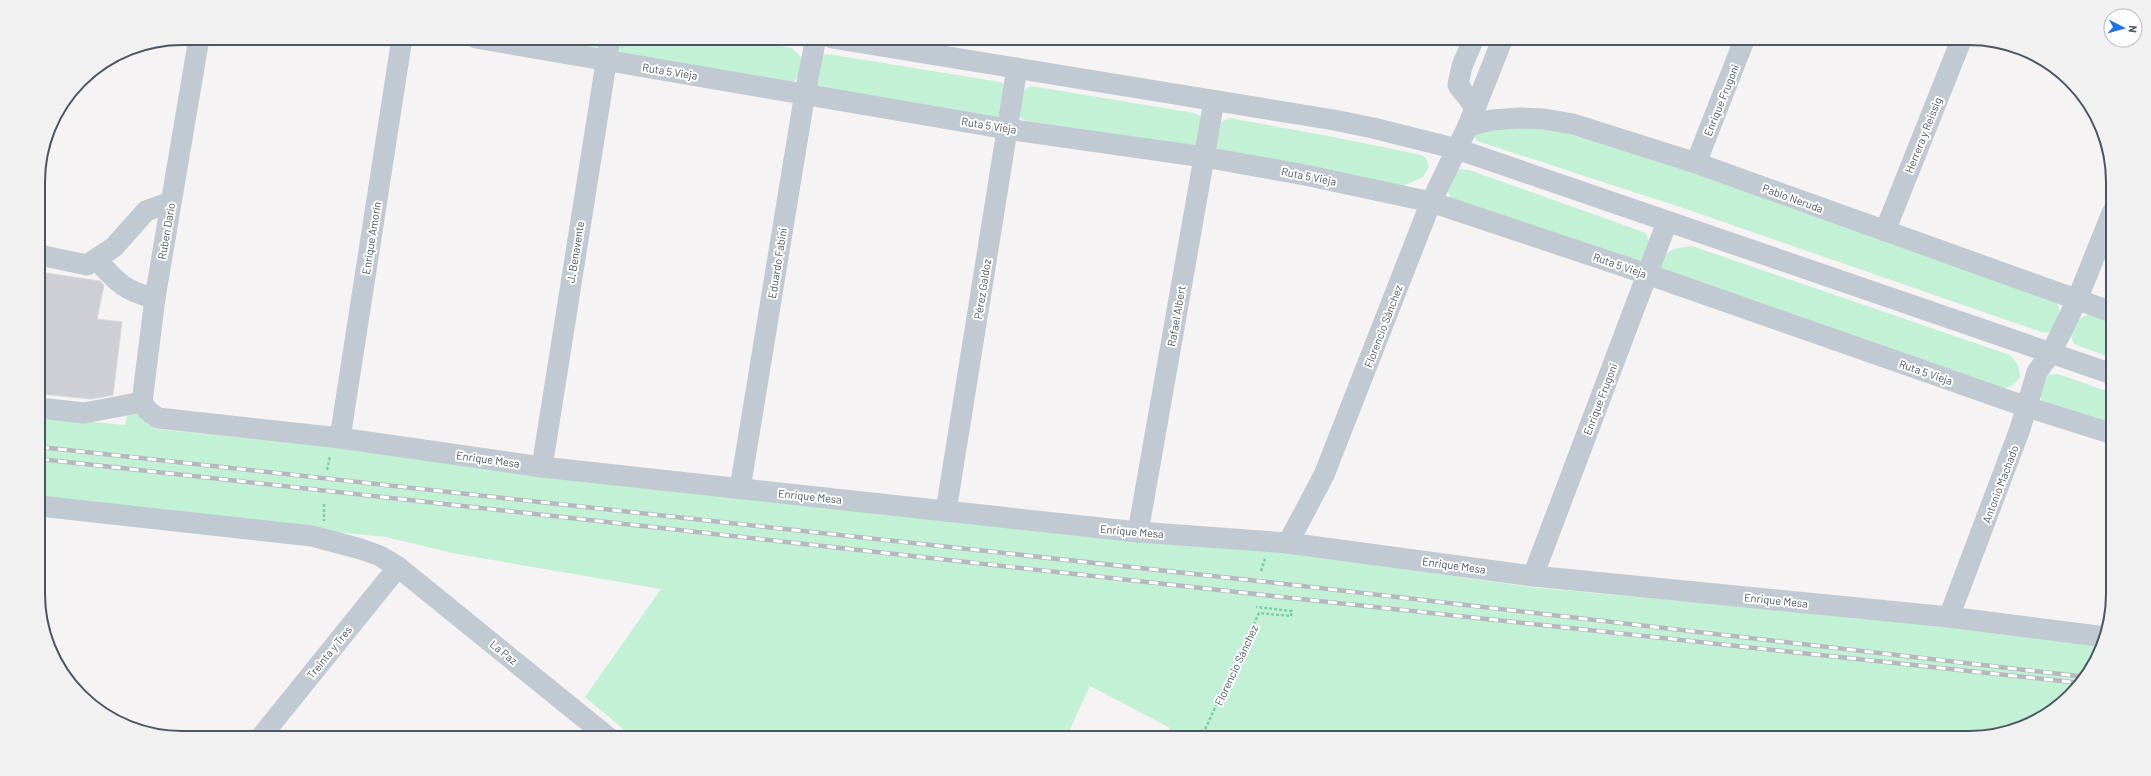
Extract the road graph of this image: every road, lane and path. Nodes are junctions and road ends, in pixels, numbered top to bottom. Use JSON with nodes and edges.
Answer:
{"nodes":[{"id":1,"x":198,"y":45,"type":"edge"},
{"id":2,"x":401,"y":45,"type":"edge"},
{"id":3,"x":517,"y":45,"type":"edge"},
{"id":4,"x":608,"y":45,"type":"edge"},
{"id":5,"x":815,"y":45,"type":"edge"},
{"id":6,"x":875,"y":45,"type":"edge"},
{"id":7,"x":1471,"y":45,"type":"edge"},
{"id":8,"x":1500,"y":45,"type":"edge"},
{"id":9,"x":1742,"y":45,"type":"edge"},
{"id":10,"x":1959,"y":45,"type":"edge"},
{"id":11,"x":605,"y":60,"type":"junction"},
{"id":12,"x":1017,"y":68,"type":"junction"},
{"id":13,"x":805,"y":93,"type":"junction"},
{"id":14,"x":1214,"y":101,"type":"junction"},
{"id":15,"x":1471,"y":116,"type":"junction"},
{"id":16,"x":1007,"y":129,"type":"junction"},
{"id":17,"x":1457,"y":149,"type":"junction"},
{"id":18,"x":1204,"y":157,"type":"junction"},
{"id":19,"x":1696,"y":163,"type":"junction"},
{"id":20,"x":171,"y":202,"type":"junction"},
{"id":21,"x":1431,"y":202,"type":"junction"},
{"id":22,"x":1667,"y":222,"type":"junction"},
{"id":23,"x":2106,"y":228,"type":"edge"},
{"id":24,"x":1885,"y":231,"type":"junction"},
{"id":25,"x":45,"y":256,"type":"edge"},
{"id":26,"x":96,"y":259,"type":"junction"},
{"id":27,"x":1647,"y":274,"type":"junction"},
{"id":28,"x":155,"y":298,"type":"junction"},
{"id":29,"x":2077,"y":300,"type":"junction"},
{"id":30,"x":2106,"y":310,"type":"edge"},
{"id":31,"x":2051,"y":352,"type":"junction"},
{"id":32,"x":2106,"y":372,"type":"edge"},
{"id":33,"x":142,"y":402,"type":"junction"},
{"id":34,"x":2027,"y":407,"type":"junction"},
{"id":35,"x":45,"y":409,"type":"edge"},
{"id":36,"x":2106,"y":432,"type":"edge"},
{"id":37,"x":340,"y":438,"type":"junction"},
{"id":38,"x":542,"y":467,"type":"junction"},
{"id":39,"x":740,"y":488,"type":"junction"},
{"id":40,"x":45,"y":507,"type":"edge"},
{"id":41,"x":946,"y":511,"type":"junction"},
{"id":42,"x":1138,"y":532,"type":"junction"},
{"id":43,"x":1288,"y":543,"type":"junction"},
{"id":44,"x":398,"y":567,"type":"junction"},
{"id":45,"x":1534,"y":576,"type":"junction"},
{"id":46,"x":1256,"y":607,"type":"dead end"},
{"id":47,"x":1950,"y":617,"type":"junction"},
{"id":48,"x":2099,"y":636,"type":"edge"},
{"id":49,"x":266,"y":731,"type":"edge"},
{"id":50,"x":600,"y":731,"type":"edge"},
{"id":51,"x":1204,"y":731,"type":"edge"}],
"edges":[{"from":1,"to":20,"type":"street","name":"Ruben Darío"},
{"from":2,"to":37,"type":"street","name":"Enrique Amorín"},
{"from":3,"to":11,"type":"street","name":"Ruta 5 Vieja"},
{"from":4,"to":11,"type":"street","name":"J. Benavente"},
{"from":5,"to":13,"type":"street","name":"Eduardo Fabini"},
{"from":6,"to":12,"type":"street"},
{"from":7,"to":15,"type":"street"},
{"from":8,"to":15,"type":"street","name":"Florencio Sánchez"},
{"from":9,"to":19,"type":"street","name":"Enrique Frugoni"},
{"from":10,"to":24,"type":"street","name":"Herrera y Reissig"},
{"from":11,"to":13,"type":"street","name":"Ruta 5 Vieja"},
{"from":11,"to":38,"type":"street","name":"J. Benavente"},
{"from":12,"to":14,"type":"street"},
{"from":12,"to":16,"type":"street","name":"Pérez Galdoz"},
{"from":13,"to":16,"type":"street","name":"Ruta 5 Vieja"},
{"from":13,"to":39,"type":"street","name":"Eduardo Fabini"},
{"from":14,"to":17,"type":"street"},
{"from":14,"to":18,"type":"street","name":"Rafael Albert"},
{"from":15,"to":17,"type":"street","name":"Florencio Sánchez"},
{"from":15,"to":19,"type":"street","name":"Pablo Neruda"},
{"from":16,"to":18,"type":"street","name":"Ruta 5 Vieja"},
{"from":16,"to":41,"type":"street","name":"Pérez Galdoz"},
{"from":17,"to":21,"type":"street","name":"Florencio Sánchez"},
{"from":17,"to":22,"type":"street"},
{"from":18,"to":21,"type":"street","name":"Ruta 5 Vieja"},
{"from":18,"to":42,"type":"street","name":"Rafael Albert"},
{"from":19,"to":24,"type":"street","name":"Pablo Neruda"},
{"from":20,"to":26,"type":"street"},
{"from":20,"to":28,"type":"street","name":"Ruben Darío"},
{"from":21,"to":27,"type":"street","name":"Ruta 5 Vieja"},
{"from":21,"to":43,"type":"street","name":"Florencio Sánchez"},
{"from":22,"to":27,"type":"street","name":"Enrique Frugoni"},
{"from":22,"to":31,"type":"street"},
{"from":23,"to":29,"type":"street","name":"Antonio Machado"},
{"from":24,"to":29,"type":"street","name":"Pablo Neruda"},
{"from":25,"to":26,"type":"street"},
{"from":26,"to":28,"type":"street"},
{"from":27,"to":34,"type":"street","name":"Ruta 5 Vieja"},
{"from":27,"to":45,"type":"street","name":"Enrique Frugoni"},
{"from":28,"to":33,"type":"street","name":"Ruben Darío"},
{"from":29,"to":30,"type":"street","name":"Pablo Neruda"},
{"from":29,"to":31,"type":"street","name":"Antonio Machado"},
{"from":31,"to":32,"type":"street"},
{"from":31,"to":34,"type":"street","name":"Antonio Machado"},
{"from":33,"to":35,"type":"street"},
{"from":33,"to":37,"type":"street","name":"Enrique Mesa"},
{"from":34,"to":36,"type":"street","name":"Ruta 5 Vieja"},
{"from":34,"to":47,"type":"street","name":"Antonio Machado"},
{"from":37,"to":38,"type":"street","name":"Enrique Mesa"},
{"from":38,"to":39,"type":"street","name":"Enrique Mesa"},
{"from":39,"to":41,"type":"street","name":"Enrique Mesa"},
{"from":40,"to":44,"type":"street","name":"La Paz"},
{"from":41,"to":42,"type":"street","name":"Enrique Mesa"},
{"from":42,"to":43,"type":"street","name":"Enrique Mesa"},
{"from":43,"to":45,"type":"street","name":"Enrique Mesa"},
{"from":44,"to":49,"type":"street","name":"Treinta y Tres"},
{"from":44,"to":50,"type":"street","name":"La Paz"},
{"from":45,"to":47,"type":"street","name":"Enrique Mesa"},
{"from":46,"to":51,"type":"path","name":"Florencio Sánchez"},
{"from":47,"to":48,"type":"street","name":"Enrique Mesa"}]}
